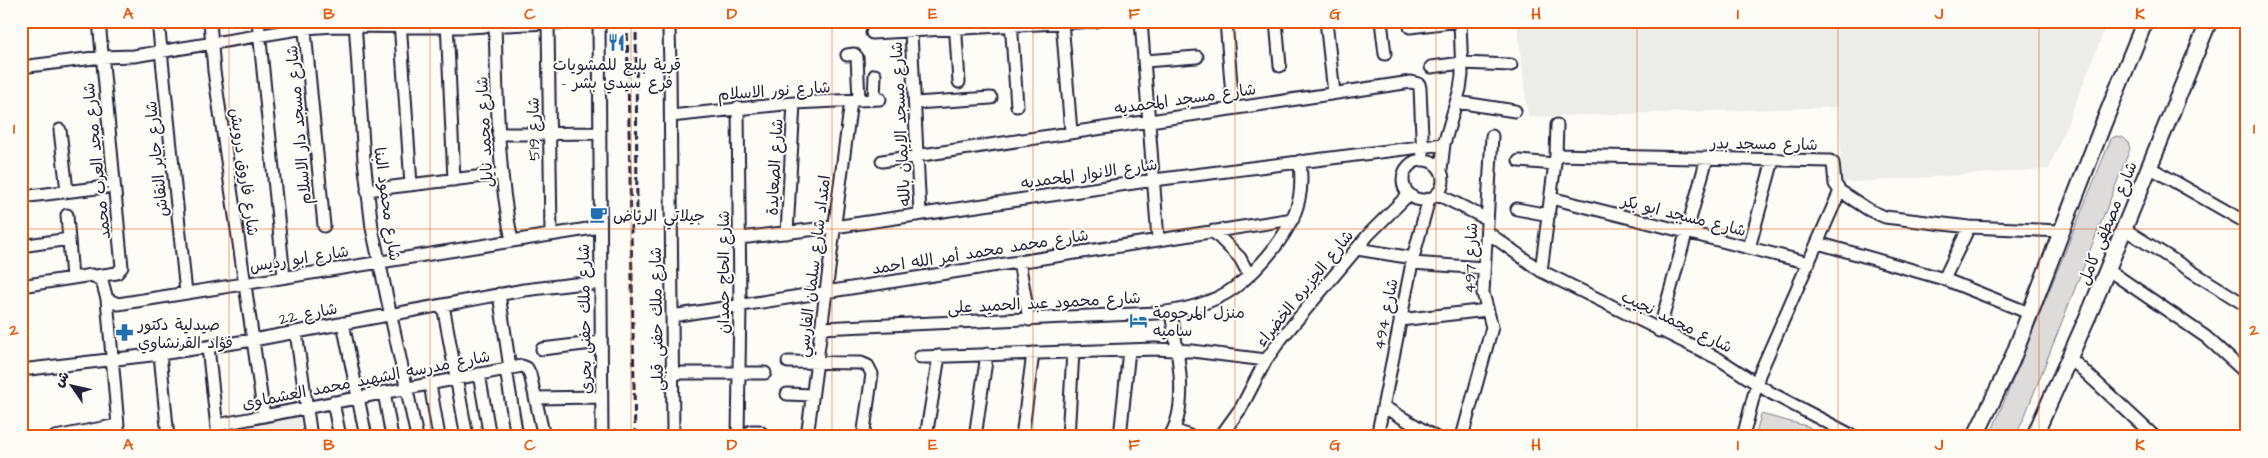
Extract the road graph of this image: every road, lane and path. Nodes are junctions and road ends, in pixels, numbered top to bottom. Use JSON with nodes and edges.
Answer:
{"nodes":[{"id":1,"x":99,"y":21,"type":"edge"},
{"id":2,"x":158,"y":21,"type":"edge"},
{"id":3,"x":210,"y":21,"type":"edge"},
{"id":4,"x":258,"y":21,"type":"edge"},
{"id":5,"x":588,"y":21,"type":"edge"},
{"id":6,"x":599,"y":21,"type":"edge"},
{"id":7,"x":667,"y":21,"type":"edge"},
{"id":8,"x":1096,"y":21,"type":"edge"},
{"id":9,"x":1141,"y":21,"type":"edge"},
{"id":10,"x":1226,"y":21,"type":"edge"},
{"id":11,"x":1276,"y":21,"type":"edge"},
{"id":12,"x":1326,"y":21,"type":"edge"},
{"id":13,"x":1381,"y":21,"type":"edge"},
{"id":14,"x":1459,"y":21,"type":"edge"},
{"id":15,"x":2146,"y":21,"type":"edge"},
{"id":16,"x":2209,"y":21,"type":"edge"},
{"id":17,"x":1062,"y":22,"type":"edge"},
{"id":18,"x":305,"y":24,"type":"edge"},
{"id":19,"x":356,"y":24,"type":"edge"},
{"id":20,"x":400,"y":24,"type":"edge"},
{"id":21,"x":447,"y":24,"type":"edge"},
{"id":22,"x":495,"y":24,"type":"edge"},
{"id":23,"x":548,"y":24,"type":"junction"},
{"id":24,"x":1011,"y":24,"type":"edge"},
{"id":25,"x":955,"y":25,"type":"edge"},
{"id":26,"x":1410,"y":27,"type":"dead end"},
{"id":27,"x":904,"y":28,"type":"edge"},
{"id":28,"x":259,"y":34,"type":"junction"},
{"id":29,"x":872,"y":34,"type":"dead end"},
{"id":30,"x":212,"y":42,"type":"junction"},
{"id":31,"x":161,"y":51,"type":"junction"},
{"id":32,"x":1385,"y":54,"type":"dead end"},
{"id":33,"x":847,"y":55,"type":"dead end"},
{"id":34,"x":102,"y":57,"type":"junction"},
{"id":35,"x":1197,"y":57,"type":"dead end"},
{"id":36,"x":1144,"y":62,"type":"junction"},
{"id":37,"x":1462,"y":63,"type":"junction"},
{"id":38,"x":1512,"y":65,"type":"dead end"},
{"id":39,"x":1280,"y":66,"type":"dead end"},
{"id":40,"x":21,"y":67,"type":"edge"},
{"id":41,"x":1431,"y":67,"type":"dead end"},
{"id":42,"x":875,"y":75,"type":"dead end"},
{"id":43,"x":959,"y":82,"type":"dead end"},
{"id":44,"x":1334,"y":93,"type":"junction"},
{"id":45,"x":991,"y":98,"type":"dead end"},
{"id":46,"x":855,"y":100,"type":"junction"},
{"id":47,"x":794,"y":102,"type":"junction"},
{"id":48,"x":1457,"y":102,"type":"junction"},
{"id":49,"x":915,"y":103,"type":"junction"},
{"id":50,"x":1017,"y":106,"type":"dead end"},
{"id":51,"x":738,"y":107,"type":"junction"},
{"id":52,"x":1233,"y":108,"type":"junction"},
{"id":53,"x":1515,"y":111,"type":"dead end"},
{"id":54,"x":671,"y":116,"type":"junction"},
{"id":55,"x":1149,"y":120,"type":"junction"},
{"id":56,"x":1557,"y":126,"type":"dead end"},
{"id":57,"x":60,"y":130,"type":"dead end"},
{"id":58,"x":1071,"y":132,"type":"junction"},
{"id":59,"x":550,"y":133,"type":"junction"},
{"id":60,"x":600,"y":133,"type":"junction"},
{"id":61,"x":498,"y":134,"type":"junction"},
{"id":62,"x":1492,"y":136,"type":"dead end"},
{"id":63,"x":1444,"y":144,"type":"junction"},
{"id":64,"x":1422,"y":146,"type":"junction"},
{"id":65,"x":918,"y":155,"type":"junction"},
{"id":66,"x":1708,"y":158,"type":"junction"},
{"id":67,"x":1556,"y":159,"type":"junction"},
{"id":68,"x":1423,"y":160,"type":"junction"},
{"id":69,"x":1773,"y":160,"type":"junction"},
{"id":70,"x":882,"y":161,"type":"dead end"},
{"id":71,"x":1300,"y":161,"type":"junction"},
{"id":72,"x":1519,"y":161,"type":"dead end"},
{"id":73,"x":2149,"y":167,"type":"junction"},
{"id":74,"x":1440,"y":170,"type":"junction"},
{"id":75,"x":501,"y":174,"type":"junction"},
{"id":76,"x":454,"y":180,"type":"junction"},
{"id":77,"x":1154,"y":180,"type":"junction"},
{"id":78,"x":411,"y":185,"type":"junction"},
{"id":79,"x":114,"y":186,"type":"junction"},
{"id":80,"x":367,"y":190,"type":"junction"},
{"id":81,"x":66,"y":191,"type":"junction"},
{"id":82,"x":1840,"y":192,"type":"junction"},
{"id":83,"x":1409,"y":194,"type":"junction"},
{"id":84,"x":1433,"y":196,"type":"junction"},
{"id":85,"x":21,"y":197,"type":"edge"},
{"id":86,"x":1551,"y":198,"type":"junction"},
{"id":87,"x":1517,"y":209,"type":"dead end"},
{"id":88,"x":920,"y":214,"type":"junction"},
{"id":89,"x":67,"y":215,"type":"dead end"},
{"id":90,"x":1549,"y":215,"type":"junction"},
{"id":91,"x":1293,"y":219,"type":"junction"},
{"id":92,"x":1487,"y":219,"type":"junction"},
{"id":93,"x":2247,"y":223,"type":"edge"},
{"id":94,"x":324,"y":226,"type":"dead end"},
{"id":95,"x":600,"y":227,"type":"junction"},
{"id":96,"x":834,"y":227,"type":"junction"},
{"id":97,"x":1969,"y":227,"type":"junction"},
{"id":98,"x":2124,"y":228,"type":"junction"},
{"id":99,"x":1213,"y":231,"type":"junction"},
{"id":100,"x":2061,"y":231,"type":"junction"},
{"id":101,"x":1487,"y":232,"type":"junction"},
{"id":102,"x":1687,"y":232,"type":"junction"},
{"id":103,"x":787,"y":233,"type":"junction"},
{"id":104,"x":551,"y":234,"type":"junction"},
{"id":105,"x":740,"y":238,"type":"junction"},
{"id":106,"x":69,"y":239,"type":"junction"},
{"id":107,"x":1158,"y":239,"type":"junction"},
{"id":108,"x":512,"y":241,"type":"junction"},
{"id":109,"x":1818,"y":243,"type":"junction"},
{"id":110,"x":21,"y":246,"type":"edge"},
{"id":111,"x":1749,"y":248,"type":"junction"},
{"id":112,"x":1357,"y":249,"type":"junction"},
{"id":113,"x":1019,"y":261,"type":"junction"},
{"id":114,"x":1413,"y":261,"type":"junction"},
{"id":115,"x":380,"y":262,"type":"junction"},
{"id":116,"x":1809,"y":263,"type":"junction"},
{"id":117,"x":1484,"y":268,"type":"junction"},
{"id":118,"x":2107,"y":269,"type":"junction"},
{"id":119,"x":1542,"y":271,"type":"junction"},
{"id":120,"x":1249,"y":274,"type":"junction"},
{"id":121,"x":96,"y":276,"type":"junction"},
{"id":122,"x":284,"y":277,"type":"junction"},
{"id":123,"x":72,"y":278,"type":"junction"},
{"id":124,"x":1944,"y":279,"type":"junction"},
{"id":125,"x":245,"y":284,"type":"junction"},
{"id":126,"x":600,"y":284,"type":"junction"},
{"id":127,"x":21,"y":286,"type":"edge"},
{"id":128,"x":826,"y":291,"type":"junction"},
{"id":129,"x":186,"y":293,"type":"junction"},
{"id":130,"x":499,"y":294,"type":"junction"},
{"id":131,"x":107,"y":299,"type":"junction"},
{"id":132,"x":740,"y":304,"type":"junction"},
{"id":133,"x":443,"y":305,"type":"junction"},
{"id":134,"x":2247,"y":306,"type":"edge"},
{"id":135,"x":1487,"y":310,"type":"junction"},
{"id":136,"x":1171,"y":312,"type":"junction"},
{"id":137,"x":2029,"y":313,"type":"junction"},
{"id":138,"x":391,"y":314,"type":"junction"},
{"id":139,"x":672,"y":316,"type":"junction"},
{"id":140,"x":1028,"y":320,"type":"junction"},
{"id":141,"x":1400,"y":320,"type":"junction"},
{"id":142,"x":343,"y":323,"type":"junction"},
{"id":143,"x":821,"y":328,"type":"junction"},
{"id":144,"x":1659,"y":331,"type":"junction"},
{"id":145,"x":296,"y":332,"type":"junction"},
{"id":146,"x":253,"y":340,"type":"junction"},
{"id":147,"x":601,"y":342,"type":"junction"},
{"id":148,"x":208,"y":347,"type":"junction"},
{"id":149,"x":542,"y":349,"type":"dead end"},
{"id":150,"x":1176,"y":349,"type":"junction"},
{"id":151,"x":1129,"y":350,"type":"junction"},
{"id":152,"x":1073,"y":352,"type":"junction"},
{"id":153,"x":1033,"y":353,"type":"junction"},
{"id":154,"x":160,"y":354,"type":"junction"},
{"id":155,"x":987,"y":354,"type":"junction"},
{"id":156,"x":939,"y":356,"type":"junction"},
{"id":157,"x":920,"y":357,"type":"dead end"},
{"id":158,"x":2070,"y":358,"type":"junction"},
{"id":159,"x":112,"y":360,"type":"junction"},
{"id":160,"x":1266,"y":360,"type":"junction"},
{"id":161,"x":788,"y":362,"type":"dead end"},
{"id":162,"x":816,"y":363,"type":"junction"},
{"id":163,"x":513,"y":367,"type":"junction"},
{"id":164,"x":21,"y":370,"type":"edge"},
{"id":165,"x":674,"y":373,"type":"junction"},
{"id":166,"x":479,"y":374,"type":"junction"},
{"id":167,"x":740,"y":374,"type":"junction"},
{"id":168,"x":765,"y":374,"type":"dead end"},
{"id":169,"x":2247,"y":374,"type":"edge"},
{"id":170,"x":456,"y":378,"type":"junction"},
{"id":171,"x":1756,"y":383,"type":"junction"},
{"id":172,"x":430,"y":384,"type":"junction"},
{"id":173,"x":407,"y":388,"type":"junction"},
{"id":174,"x":384,"y":392,"type":"junction"},
{"id":175,"x":787,"y":394,"type":"dead end"},
{"id":176,"x":812,"y":395,"type":"junction"},
{"id":177,"x":601,"y":397,"type":"junction"},
{"id":178,"x":358,"y":398,"type":"junction"},
{"id":179,"x":535,"y":398,"type":"junction"},
{"id":180,"x":334,"y":402,"type":"junction"},
{"id":181,"x":1384,"y":407,"type":"junction"},
{"id":182,"x":307,"y":408,"type":"junction"},
{"id":183,"x":264,"y":416,"type":"junction"},
{"id":184,"x":118,"y":424,"type":"junction"},
{"id":185,"x":217,"y":431,"type":"edge"},
{"id":186,"x":1172,"y":433,"type":"edge"},
{"id":187,"x":55,"y":437,"type":"edge"},
{"id":188,"x":119,"y":437,"type":"edge"},
{"id":189,"x":168,"y":437,"type":"edge"},
{"id":190,"x":311,"y":437,"type":"edge"},
{"id":191,"x":340,"y":437,"type":"edge"},
{"id":192,"x":366,"y":437,"type":"edge"},
{"id":193,"x":392,"y":437,"type":"edge"},
{"id":194,"x":417,"y":437,"type":"edge"},
{"id":195,"x":439,"y":437,"type":"edge"},
{"id":196,"x":467,"y":437,"type":"edge"},
{"id":197,"x":490,"y":437,"type":"edge"},
{"id":198,"x":517,"y":437,"type":"edge"},
{"id":199,"x":544,"y":437,"type":"edge"},
{"id":200,"x":602,"y":437,"type":"edge"},
{"id":201,"x":673,"y":437,"type":"edge"},
{"id":202,"x":740,"y":437,"type":"edge"},
{"id":203,"x":766,"y":437,"type":"edge"},
{"id":204,"x":808,"y":437,"type":"edge"},
{"id":205,"x":863,"y":437,"type":"edge"},
{"id":206,"x":926,"y":437,"type":"edge"},
{"id":207,"x":975,"y":437,"type":"edge"},
{"id":208,"x":1022,"y":437,"type":"edge"},
{"id":209,"x":1068,"y":437,"type":"edge"},
{"id":210,"x":1120,"y":437,"type":"edge"},
{"id":211,"x":1192,"y":437,"type":"edge"},
{"id":212,"x":1220,"y":437,"type":"edge"},
{"id":213,"x":1377,"y":437,"type":"edge"},
{"id":214,"x":1435,"y":437,"type":"edge"},
{"id":215,"x":1462,"y":437,"type":"edge"},
{"id":216,"x":1742,"y":437,"type":"edge"},
{"id":217,"x":1855,"y":437,"type":"edge"},
{"id":218,"x":1975,"y":437,"type":"edge"},
{"id":219,"x":2034,"y":437,"type":"edge"},
{"id":220,"x":2155,"y":437,"type":"edge"}],
"edges":[{"from":1,"to":34,"type":"street","name":"شارع مجد العرب محمد"},
{"from":2,"to":31,"type":"street","name":"شارع جابر النقاش"},
{"from":3,"to":30,"type":"street","name":"شارع فاروق درويش"},
{"from":4,"to":28,"type":"street"},
{"from":5,"to":23,"type":"street"},
{"from":6,"to":60,"type":"street","name":"شارع ملك حفنى بحرى"},
{"from":7,"to":54,"type":"street","name":"شارع ملك حفنى قبلى"},
{"from":8,"to":17,"type":"street"},
{"from":9,"to":36,"type":"street"},
{"from":10,"to":52,"type":"street"},
{"from":11,"to":39,"type":"street"},
{"from":12,"to":44,"type":"street"},
{"from":13,"to":32,"type":"street"},
{"from":14,"to":26,"type":"street"},
{"from":14,"to":37,"type":"street"},
{"from":15,"to":100,"type":"main road"},
{"from":16,"to":73,"type":"main road","name":"شارع مصطفى كامل"},
{"from":17,"to":24,"type":"street"},
{"from":17,"to":58,"type":"street"},
{"from":18,"to":19,"type":"street"},
{"from":18,"to":28,"type":"street"},
{"from":18,"to":94,"type":"street","name":"شارع مسجد دار الاسلام"},
{"from":19,"to":20,"type":"street"},
{"from":19,"to":80,"type":"street","name":"شارع محمود البنا"},
{"from":20,"to":21,"type":"street"},
{"from":20,"to":78,"type":"street"},
{"from":21,"to":22,"type":"street"},
{"from":21,"to":76,"type":"street"},
{"from":22,"to":23,"type":"street"},
{"from":22,"to":61,"type":"street","name":"شارع محمد نايل"},
{"from":23,"to":59,"type":"street","name":"شارع 519"},
{"from":24,"to":25,"type":"street"},
{"from":24,"to":50,"type":"street"},
{"from":25,"to":27,"type":"street"},
{"from":25,"to":43,"type":"street"},
{"from":27,"to":29,"type":"street"},
{"from":27,"to":49,"type":"street","name":"شارع مسجد الايمان بالله"},
{"from":28,"to":30,"type":"street"},
{"from":28,"to":122,"type":"street"},
{"from":30,"to":31,"type":"street"},
{"from":30,"to":125,"type":"street","name":"شارع فاروق درويش"},
{"from":31,"to":34,"type":"street"},
{"from":31,"to":129,"type":"street","name":"شارع جابر النقاش"},
{"from":33,"to":46,"type":"street","name":"امتداد شارع سلمان الفارسي"},
{"from":34,"to":40,"type":"street"},
{"from":34,"to":79,"type":"street","name":"شارع مجد العرب محمد"},
{"from":35,"to":36,"type":"street"},
{"from":36,"to":55,"type":"street"},
{"from":37,"to":38,"type":"street"},
{"from":37,"to":41,"type":"street"},
{"from":37,"to":48,"type":"street"},
{"from":42,"to":46,"type":"street","name":"شارع نور الاسلام"},
{"from":44,"to":52,"type":"street","name":"شارع مسجد المحمديه"},
{"from":44,"to":64,"type":"street","name":"شارع مسجد المحمديه"},
{"from":45,"to":49,"type":"street"},
{"from":46,"to":47,"type":"street","name":"شارع نور الاسلام"},
{"from":46,"to":96,"type":"street","name":"امتداد شارع سلمان الفارسي"},
{"from":47,"to":51,"type":"street","name":"شارع نور الاسلام"},
{"from":47,"to":103,"type":"street","name":"شارع الصعايدة"},
{"from":48,"to":53,"type":"street"},
{"from":48,"to":63,"type":"street"},
{"from":49,"to":65,"type":"street","name":"شارع مسجد الايمان بالله"},
{"from":51,"to":54,"type":"street","name":"شارع نور الاسلام"},
{"from":51,"to":105,"type":"street","name":"شارع الحاج حمدان"},
{"from":52,"to":55,"type":"street","name":"شارع مسجد المحمديه"},
{"from":54,"to":139,"type":"street","name":"شارع ملك حفنى قبلى"},
{"from":55,"to":58,"type":"street","name":"شارع مسجد المحمديه"},
{"from":55,"to":77,"type":"street"},
{"from":56,"to":67,"type":"street"},
{"from":57,"to":81,"type":"street"},
{"from":58,"to":65,"type":"street","name":"شارع مسجد المحمديه"},
{"from":59,"to":60,"type":"street"},
{"from":59,"to":61,"type":"street"},
{"from":59,"to":104,"type":"street","name":"شارع 519"},
{"from":60,"to":95,"type":"street","name":"شارع ملك حفنى بحرى"},
{"from":61,"to":75,"type":"street","name":"شارع محمد نايل"},
{"from":62,"to":92,"type":"street","name":"شارع 497"},
{"from":63,"to":64,"type":"street","name":"شارع الانوار المحمديه"},
{"from":63,"to":74,"type":"street"},
{"from":64,"to":68,"type":"street","name":"شارع مسجد المحمديه"},
{"from":64,"to":71,"type":"street","name":"شارع الانوار المحمديه"},
{"from":65,"to":70,"type":"street","name":"شارع مسجد المحمديه"},
{"from":65,"to":88,"type":"street","name":"شارع مسجد الايمان بالله"},
{"from":66,"to":67,"type":"street","name":"شارع مسجد بدر"},
{"from":66,"to":69,"type":"street","name":"شارع مسجد بدر"},
{"from":66,"to":102,"type":"street"},
{"from":67,"to":72,"type":"street","name":"شارع مسجد بدر"},
{"from":67,"to":86,"type":"street"},
{"from":68,"to":74,"type":"street"},
{"from":68,"to":83,"type":"street"},
{"from":69,"to":82,"type":"street","name":"شارع مسجد بدر"},
{"from":69,"to":111,"type":"street"},
{"from":71,"to":77,"type":"street","name":"شارع الانوار المحمديه"},
{"from":71,"to":91,"type":"street","name":"شارع محمود عبد الحميد على"},
{"from":73,"to":93,"type":"street"},
{"from":73,"to":98,"type":"main road","name":"شارع مصطفى كامل"},
{"from":74,"to":84,"type":"street"},
{"from":75,"to":76,"type":"street"},
{"from":75,"to":108,"type":"street","name":"شارع محمد نايل"},
{"from":76,"to":78,"type":"street"},
{"from":77,"to":88,"type":"street","name":"شارع الانوار المحمديه"},
{"from":77,"to":107,"type":"street"},
{"from":78,"to":80,"type":"street"},
{"from":79,"to":81,"type":"street"},
{"from":79,"to":121,"type":"street","name":"شارع مجد العرب محمد"},
{"from":80,"to":115,"type":"street","name":"شارع محمود البنا"},
{"from":81,"to":85,"type":"street"},
{"from":82,"to":97,"type":"street"},
{"from":82,"to":109,"type":"street"},
{"from":83,"to":84,"type":"street"},
{"from":83,"to":112,"type":"street","name":"شارع الجزيره الخضراء"},
{"from":84,"to":92,"type":"street"},
{"from":84,"to":114,"type":"street","name":"شارع 494"},
{"from":86,"to":90,"type":"street"},
{"from":86,"to":102,"type":"street","name":"شارع مسجد ابو بكر"},
{"from":87,"to":90,"type":"street"},
{"from":88,"to":96,"type":"street","name":"شارع الانوار المحمديه"},
{"from":89,"to":106,"type":"street"},
{"from":90,"to":119,"type":"street"},
{"from":91,"to":99,"type":"street","name":"شارع محمد محمد أمر الله احمد"},
{"from":91,"to":120,"type":"street","name":"شارع محمود عبد الحميد على"},
{"from":92,"to":101,"type":"street","name":"شارع 497"},
{"from":95,"to":104,"type":"street","name":"شارع ابو رديس"},
{"from":95,"to":126,"type":"street","name":"شارع ملك حفنى بحرى"},
{"from":96,"to":103,"type":"street","name":"شارع الانوار المحمديه"},
{"from":96,"to":128,"type":"street","name":"امتداد شارع سلمان الفارسي"},
{"from":97,"to":100,"type":"street"},
{"from":97,"to":124,"type":"street"},
{"from":98,"to":118,"type":"main road","name":"شارع مصطفى كامل"},
{"from":98,"to":134,"type":"street"},
{"from":99,"to":107,"type":"street","name":"شارع محمد محمد أمر الله احمد"},
{"from":99,"to":120,"type":"street"},
{"from":100,"to":137,"type":"main road"},
{"from":101,"to":117,"type":"street","name":"شارع 497"},
{"from":101,"to":119,"type":"street","name":"شارع محمد نجيب"},
{"from":102,"to":111,"type":"street","name":"شارع مسجد ابو بكر"},
{"from":102,"to":144,"type":"street"},
{"from":103,"to":105,"type":"street","name":"شارع الانوار المحمديه"},
{"from":104,"to":108,"type":"street","name":"شارع ابو رديس"},
{"from":105,"to":132,"type":"street","name":"شارع الحاج حمدان"},
{"from":106,"to":110,"type":"street"},
{"from":106,"to":123,"type":"street"},
{"from":107,"to":113,"type":"street","name":"شارع محمد محمد أمر الله احمد"},
{"from":108,"to":115,"type":"street","name":"شارع ابو رديس"},
{"from":109,"to":116,"type":"street"},
{"from":109,"to":124,"type":"street"},
{"from":111,"to":116,"type":"street","name":"شارع مسجد ابو بكر"},
{"from":112,"to":114,"type":"street"},
{"from":112,"to":160,"type":"street","name":"شارع الجزيره الخضراء"},
{"from":113,"to":128,"type":"street","name":"شارع محمد محمد أمر الله احمد"},
{"from":113,"to":140,"type":"street"},
{"from":114,"to":117,"type":"street"},
{"from":114,"to":141,"type":"street","name":"شارع 494"},
{"from":115,"to":122,"type":"street","name":"شارع ابو رديس"},
{"from":115,"to":138,"type":"street","name":"شارع محمود البنا"},
{"from":116,"to":171,"type":"street"},
{"from":117,"to":135,"type":"street","name":"شارع 497"},
{"from":118,"to":158,"type":"main road","name":"شارع مصطفى كامل"},
{"from":118,"to":169,"type":"street"},
{"from":119,"to":144,"type":"street","name":"شارع محمد نجيب"},
{"from":120,"to":136,"type":"street","name":"شارع محمود عبد الحميد على"},
{"from":121,"to":123,"type":"street"},
{"from":121,"to":131,"type":"street"},
{"from":122,"to":125,"type":"street","name":"شارع ابو رديس"},
{"from":123,"to":127,"type":"street"},
{"from":124,"to":137,"type":"street"},
{"from":125,"to":129,"type":"street","name":"شارع ابو رديس"},
{"from":125,"to":146,"type":"street","name":"شارع فاروق درويش"},
{"from":126,"to":130,"type":"street","name":"شارع 22"},
{"from":126,"to":147,"type":"street","name":"شارع ملك حفنى بحرى"},
{"from":128,"to":132,"type":"street","name":"شارع محمد محمد أمر الله احمد"},
{"from":128,"to":143,"type":"street","name":"امتداد شارع سلمان الفارسي"},
{"from":129,"to":131,"type":"street","name":"شارع ابو رديس"},
{"from":130,"to":133,"type":"street","name":"شارع 22"},
{"from":130,"to":163,"type":"street"},
{"from":131,"to":159,"type":"street"},
{"from":132,"to":139,"type":"street","name":"شارع محمد محمد أمر الله احمد"},
{"from":132,"to":167,"type":"street","name":"شارع الحاج حمدان"},
{"from":133,"to":138,"type":"street","name":"شارع 22"},
{"from":133,"to":170,"type":"street"},
{"from":135,"to":141,"type":"street"},
{"from":135,"to":215,"type":"street","name":"شارع 497"},
{"from":136,"to":140,"type":"street","name":"شارع محمود عبد الحميد على"},
{"from":136,"to":150,"type":"street"},
{"from":137,"to":218,"type":"main road"},
{"from":138,"to":142,"type":"street","name":"شارع 22"},
{"from":138,"to":173,"type":"street","name":"شارع محمود البنا"},
{"from":139,"to":165,"type":"street","name":"شارع ملك حفنى قبلى"},
{"from":140,"to":143,"type":"street","name":"شارع محمود عبد الحميد على"},
{"from":141,"to":181,"type":"street","name":"شارع 494"},
{"from":142,"to":145,"type":"street","name":"شارع 22"},
{"from":142,"to":178,"type":"street"},
{"from":143,"to":162,"type":"street","name":"امتداد شارع سلمان الفارسي"},
{"from":144,"to":171,"type":"street","name":"شارع محمد نجيب"},
{"from":145,"to":146,"type":"street","name":"شارع 22"},
{"from":145,"to":182,"type":"street"},
{"from":146,"to":148,"type":"street","name":"شارع 22"},
{"from":146,"to":183,"type":"street","name":"شارع فاروق درويش"},
{"from":147,"to":149,"type":"street"},
{"from":147,"to":177,"type":"street","name":"شارع ملك حفنى بحرى"},
{"from":148,"to":154,"type":"street","name":"شارع 22"},
{"from":148,"to":185,"type":"street"},
{"from":150,"to":151,"type":"street"},
{"from":150,"to":160,"type":"street"},
{"from":150,"to":186,"type":"street"},
{"from":151,"to":152,"type":"street"},
{"from":151,"to":210,"type":"street"},
{"from":152,"to":153,"type":"street"},
{"from":152,"to":209,"type":"street"},
{"from":153,"to":155,"type":"street"},
{"from":153,"to":208,"type":"street"},
{"from":154,"to":159,"type":"street","name":"شارع 22"},
{"from":154,"to":189,"type":"street"},
{"from":155,"to":156,"type":"street"},
{"from":155,"to":207,"type":"street"},
{"from":156,"to":157,"type":"street"},
{"from":156,"to":206,"type":"street"},
{"from":158,"to":219,"type":"main road","name":"شارع مصطفى كامل"},
{"from":158,"to":220,"type":"street"},
{"from":159,"to":164,"type":"street","name":"شارع 22"},
{"from":159,"to":184,"type":"street"},
{"from":160,"to":212,"type":"street","name":"شارع الجزيره الخضراء"},
{"from":161,"to":162,"type":"street"},
{"from":162,"to":176,"type":"street","name":"امتداد شارع سلمان الفارسي"},
{"from":162,"to":205,"type":"street"},
{"from":163,"to":166,"type":"street","name":"شارع مدرسه الشهيد محمد العشماوى"},
{"from":163,"to":179,"type":"street"},
{"from":163,"to":198,"type":"street"},
{"from":165,"to":167,"type":"street"},
{"from":165,"to":201,"type":"street","name":"شارع ملك حفنى قبلى"},
{"from":166,"to":170,"type":"street","name":"شارع مدرسه الشهيد محمد العشماوى"},
{"from":166,"to":197,"type":"street"},
{"from":167,"to":168,"type":"street"},
{"from":167,"to":202,"type":"street","name":"شارع الحاج حمدان"},
{"from":170,"to":172,"type":"street","name":"شارع مدرسه الشهيد محمد العشماوى"},
{"from":170,"to":196,"type":"street"},
{"from":171,"to":216,"type":"street"},
{"from":171,"to":217,"type":"street","name":"شارع محمد نجيب"},
{"from":172,"to":173,"type":"street","name":"شارع مدرسه الشهيد محمد العشماوى"},
{"from":172,"to":195,"type":"street"},
{"from":173,"to":174,"type":"street","name":"شارع مدرسه الشهيد محمد العشماوى"},
{"from":173,"to":194,"type":"street","name":"شارع محمود البنا"},
{"from":174,"to":178,"type":"street","name":"شارع مدرسه الشهيد محمد العشماوى"},
{"from":174,"to":193,"type":"street"},
{"from":175,"to":176,"type":"street"},
{"from":176,"to":204,"type":"street","name":"امتداد شارع سلمان الفارسي"},
{"from":177,"to":179,"type":"street"},
{"from":177,"to":200,"type":"street","name":"شارع ملك حفنى بحرى"},
{"from":178,"to":180,"type":"street","name":"شارع مدرسه الشهيد محمد العشماوى"},
{"from":178,"to":192,"type":"street"},
{"from":179,"to":199,"type":"street"},
{"from":180,"to":182,"type":"street","name":"شارع مدرسه الشهيد محمد العشماوى"},
{"from":180,"to":191,"type":"street"},
{"from":181,"to":213,"type":"street","name":"شارع 494"},
{"from":181,"to":214,"type":"street"},
{"from":182,"to":183,"type":"street","name":"شارع مدرسه الشهيد محمد العشماوى"},
{"from":182,"to":190,"type":"street"},
{"from":183,"to":185,"type":"street","name":"شارع مدرسه الشهيد محمد العشماوى"},
{"from":184,"to":187,"type":"street"},
{"from":184,"to":188,"type":"street"},
{"from":186,"to":211,"type":"street"},
{"from":202,"to":203,"type":"street"}]}
